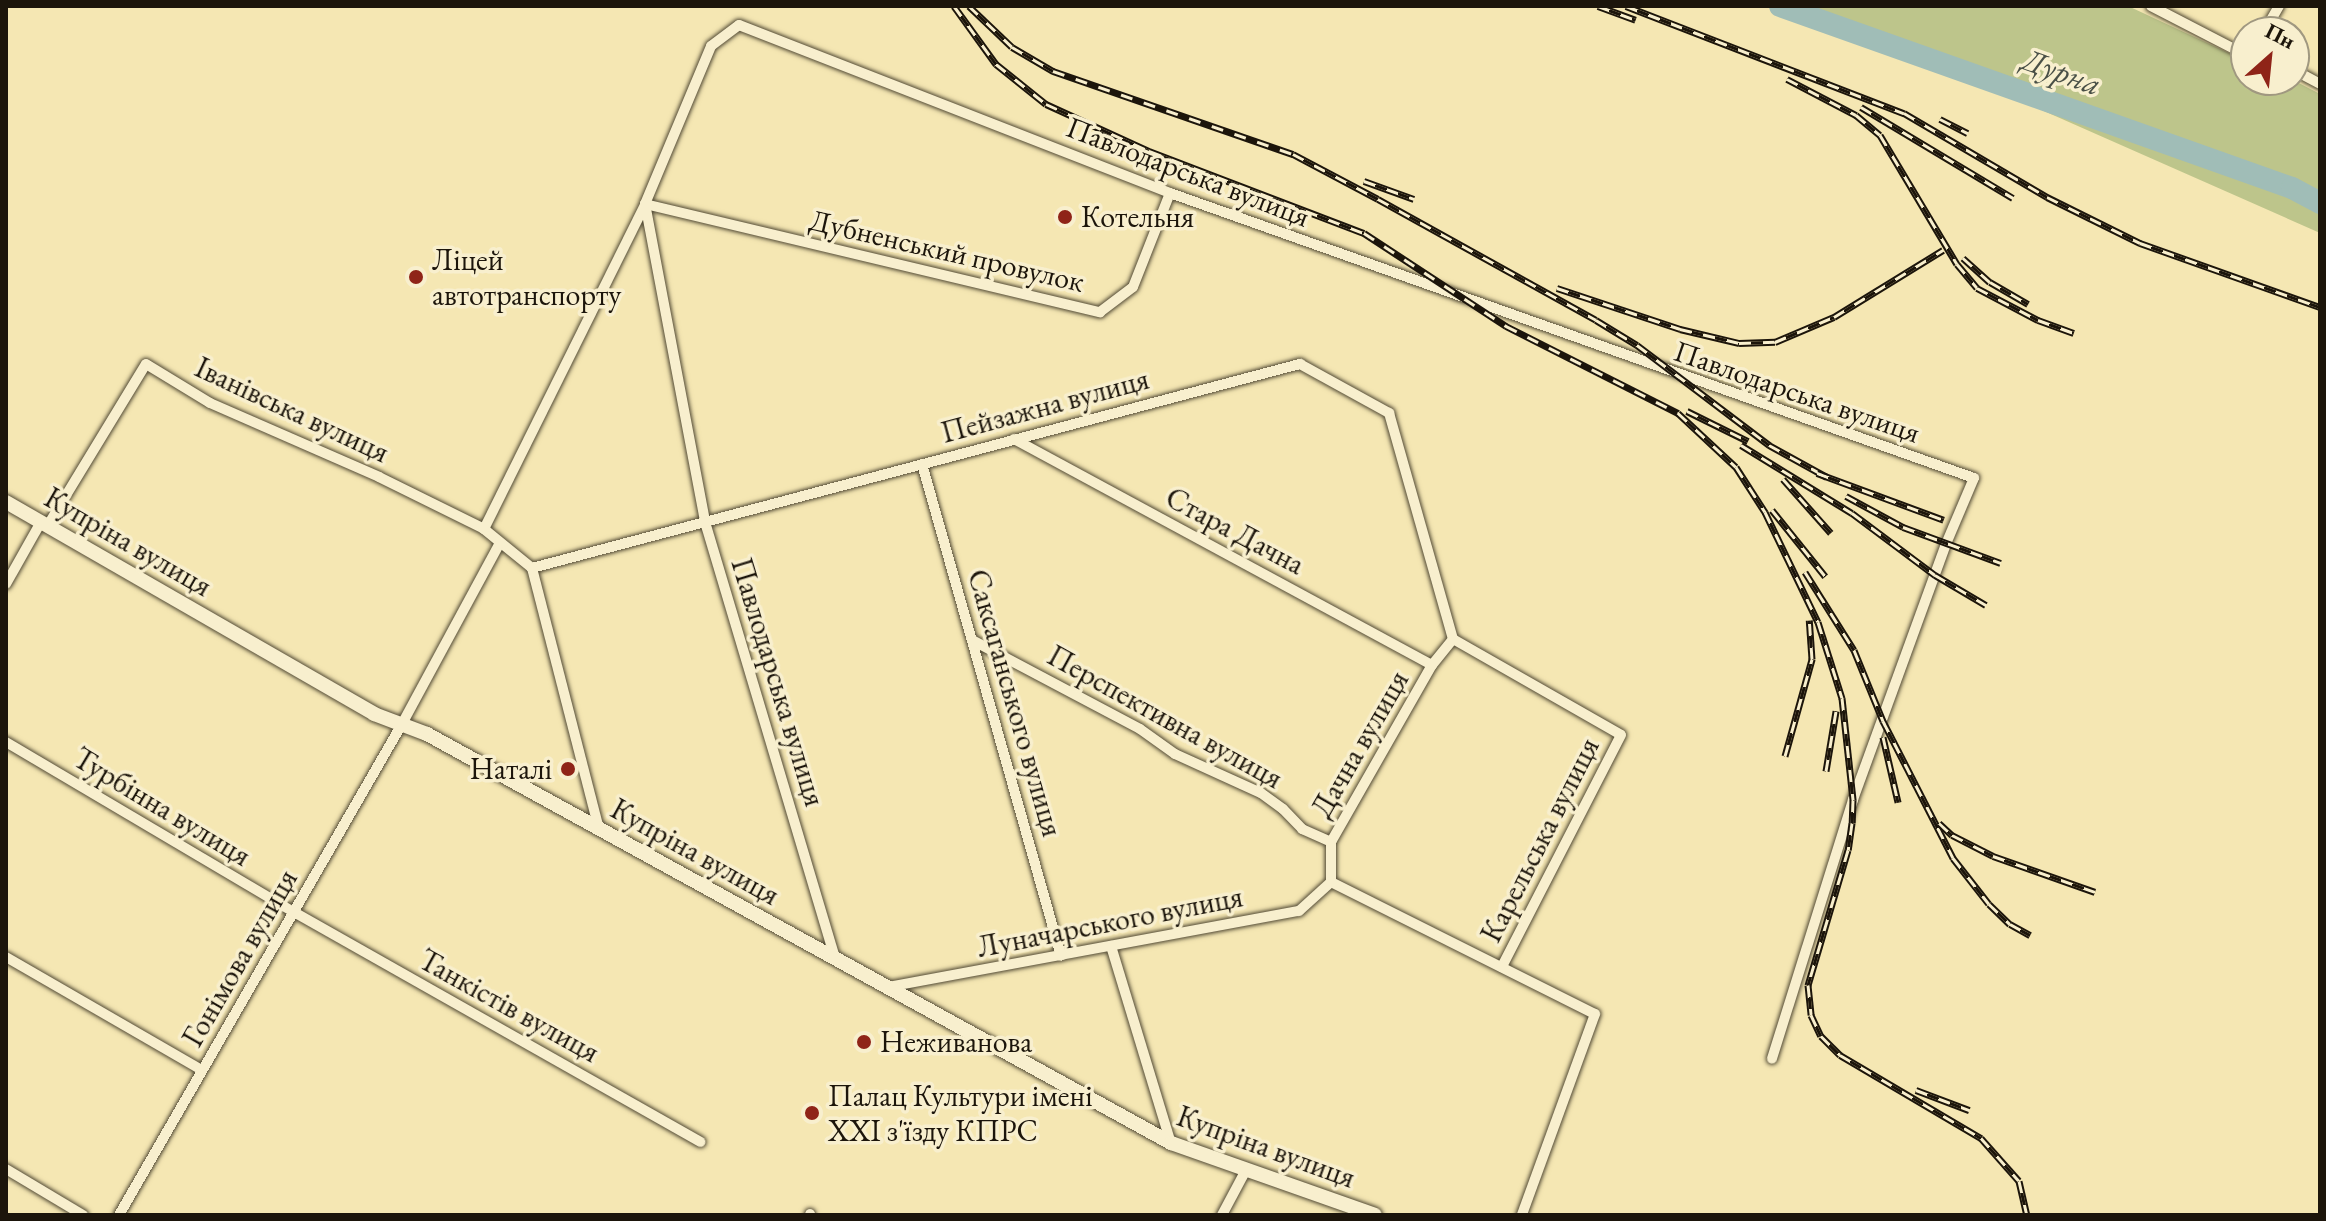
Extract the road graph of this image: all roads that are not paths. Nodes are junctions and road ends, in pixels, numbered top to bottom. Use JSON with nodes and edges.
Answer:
{"nodes":[{"id":1,"x":2151,"y":6,"type":"edge"},
{"id":2,"x":2230,"y":47,"type":"edge"},
{"id":3,"x":1170,"y":193,"type":"junction"},
{"id":4,"x":645,"y":204,"type":"junction"},
{"id":5,"x":1014,"y":439,"type":"junction"},
{"id":6,"x":922,"y":464,"type":"junction"},
{"id":7,"x":6,"y":502,"type":"edge"},
{"id":8,"x":705,"y":521,"type":"junction"},
{"id":9,"x":45,"y":524,"type":"junction"},
{"id":10,"x":484,"y":529,"type":"junction"},
{"id":11,"x":500,"y":543,"type":"junction"},
{"id":12,"x":532,"y":568,"type":"junction"},
{"id":13,"x":6,"y":584,"type":"edge"},
{"id":14,"x":1453,"y":639,"type":"junction"},
{"id":15,"x":972,"y":640,"type":"junction"},
{"id":16,"x":1432,"y":665,"type":"junction"},
{"id":17,"x":402,"y":724,"type":"junction"},
{"id":18,"x":6,"y":742,"type":"edge"},
{"id":19,"x":599,"y":829,"type":"junction"},
{"id":20,"x":1331,"y":842,"type":"junction"},
{"id":21,"x":1331,"y":882,"type":"junction"},
{"id":22,"x":294,"y":912,"type":"junction"},
{"id":23,"x":1111,"y":946,"type":"junction"},
{"id":24,"x":1061,"y":956,"type":"junction"},
{"id":25,"x":6,"y":957,"type":"edge"},
{"id":26,"x":835,"y":958,"type":"junction"},
{"id":27,"x":1502,"y":967,"type":"junction"},
{"id":28,"x":888,"y":987,"type":"junction"},
{"id":29,"x":1772,"y":1059,"type":"dead end"},
{"id":30,"x":202,"y":1070,"type":"junction"},
{"id":31,"x":701,"y":1142,"type":"dead end"},
{"id":32,"x":1171,"y":1143,"type":"junction"},
{"id":33,"x":1247,"y":1168,"type":"junction"},
{"id":34,"x":6,"y":1169,"type":"edge"},
{"id":35,"x":83,"y":1215,"type":"edge"},
{"id":36,"x":119,"y":1215,"type":"edge"},
{"id":37,"x":1222,"y":1215,"type":"edge"},
{"id":38,"x":1375,"y":1215,"type":"edge"},
{"id":39,"x":1522,"y":1215,"type":"edge"}],
"edges":[{"from":1,"to":2,"type":"street"},
{"from":3,"to":4,"type":"street","name":"Дубненський провулок"},
{"from":3,"to":4,"type":"street","name":"Павлодарська вулиця"},
{"from":3,"to":29,"type":"street","name":"Павлодарська вулиця"},
{"from":4,"to":8,"type":"street","name":"Павлодарська вулиця"},
{"from":4,"to":10,"type":"street"},
{"from":5,"to":6,"type":"street","name":"Пейзажна вулиця"},
{"from":5,"to":14,"type":"street","name":"Пейзажна вулиця"},
{"from":5,"to":16,"type":"street","name":"Стара Дачна"},
{"from":6,"to":8,"type":"street","name":"Пейзажна вулиця"},
{"from":6,"to":15,"type":"street","name":"Саксаганського вулиця"},
{"from":7,"to":9,"type":"main road","name":"Купріна вулиця"},
{"from":8,"to":12,"type":"street"},
{"from":8,"to":26,"type":"street","name":"Павлодарська вулиця"},
{"from":9,"to":10,"type":"street","name":"Іванівська вулиця"},
{"from":9,"to":13,"type":"street"},
{"from":9,"to":17,"type":"main road","name":"Купріна вулиця"},
{"from":10,"to":11,"type":"street","name":"Іванівська вулиця"},
{"from":11,"to":12,"type":"street","name":"Іванівська вулиця"},
{"from":11,"to":17,"type":"street"},
{"from":12,"to":19,"type":"street"},
{"from":14,"to":16,"type":"street","name":"Дачна вулиця"},
{"from":14,"to":27,"type":"street","name":"Карельська вулиця"},
{"from":15,"to":20,"type":"street","name":"Перспективна вулиця"},
{"from":15,"to":24,"type":"street","name":"Саксаганського вулиця"},
{"from":16,"to":20,"type":"street","name":"Дачна вулиця"},
{"from":17,"to":19,"type":"main road","name":"Купріна вулиця"},
{"from":17,"to":22,"type":"street","name":"Гонімова вулиця"},
{"from":18,"to":22,"type":"street","name":"Турбінна вулиця"},
{"from":19,"to":26,"type":"main road","name":"Купріна вулиця"},
{"from":20,"to":21,"type":"street","name":"Дачна вулиця"},
{"from":21,"to":23,"type":"street","name":"Луначарського вулиця"},
{"from":21,"to":27,"type":"street"},
{"from":22,"to":30,"type":"street","name":"Гонімова вулиця"},
{"from":22,"to":31,"type":"street","name":"Танкістів вулиця"},
{"from":23,"to":24,"type":"street","name":"Луначарського вулиця"},
{"from":23,"to":32,"type":"street"},
{"from":24,"to":28,"type":"street","name":"Луначарського вулиця"},
{"from":25,"to":30,"type":"street"},
{"from":26,"to":28,"type":"main road","name":"Купріна вулиця"},
{"from":27,"to":39,"type":"street"},
{"from":28,"to":32,"type":"main road","name":"Купріна вулиця"},
{"from":30,"to":36,"type":"street","name":"Гонімова вулиця"},
{"from":32,"to":33,"type":"main road","name":"Купріна вулиця"},
{"from":33,"to":37,"type":"street"},
{"from":33,"to":38,"type":"main road","name":"Купріна вулиця"},
{"from":34,"to":35,"type":"street"}]}
